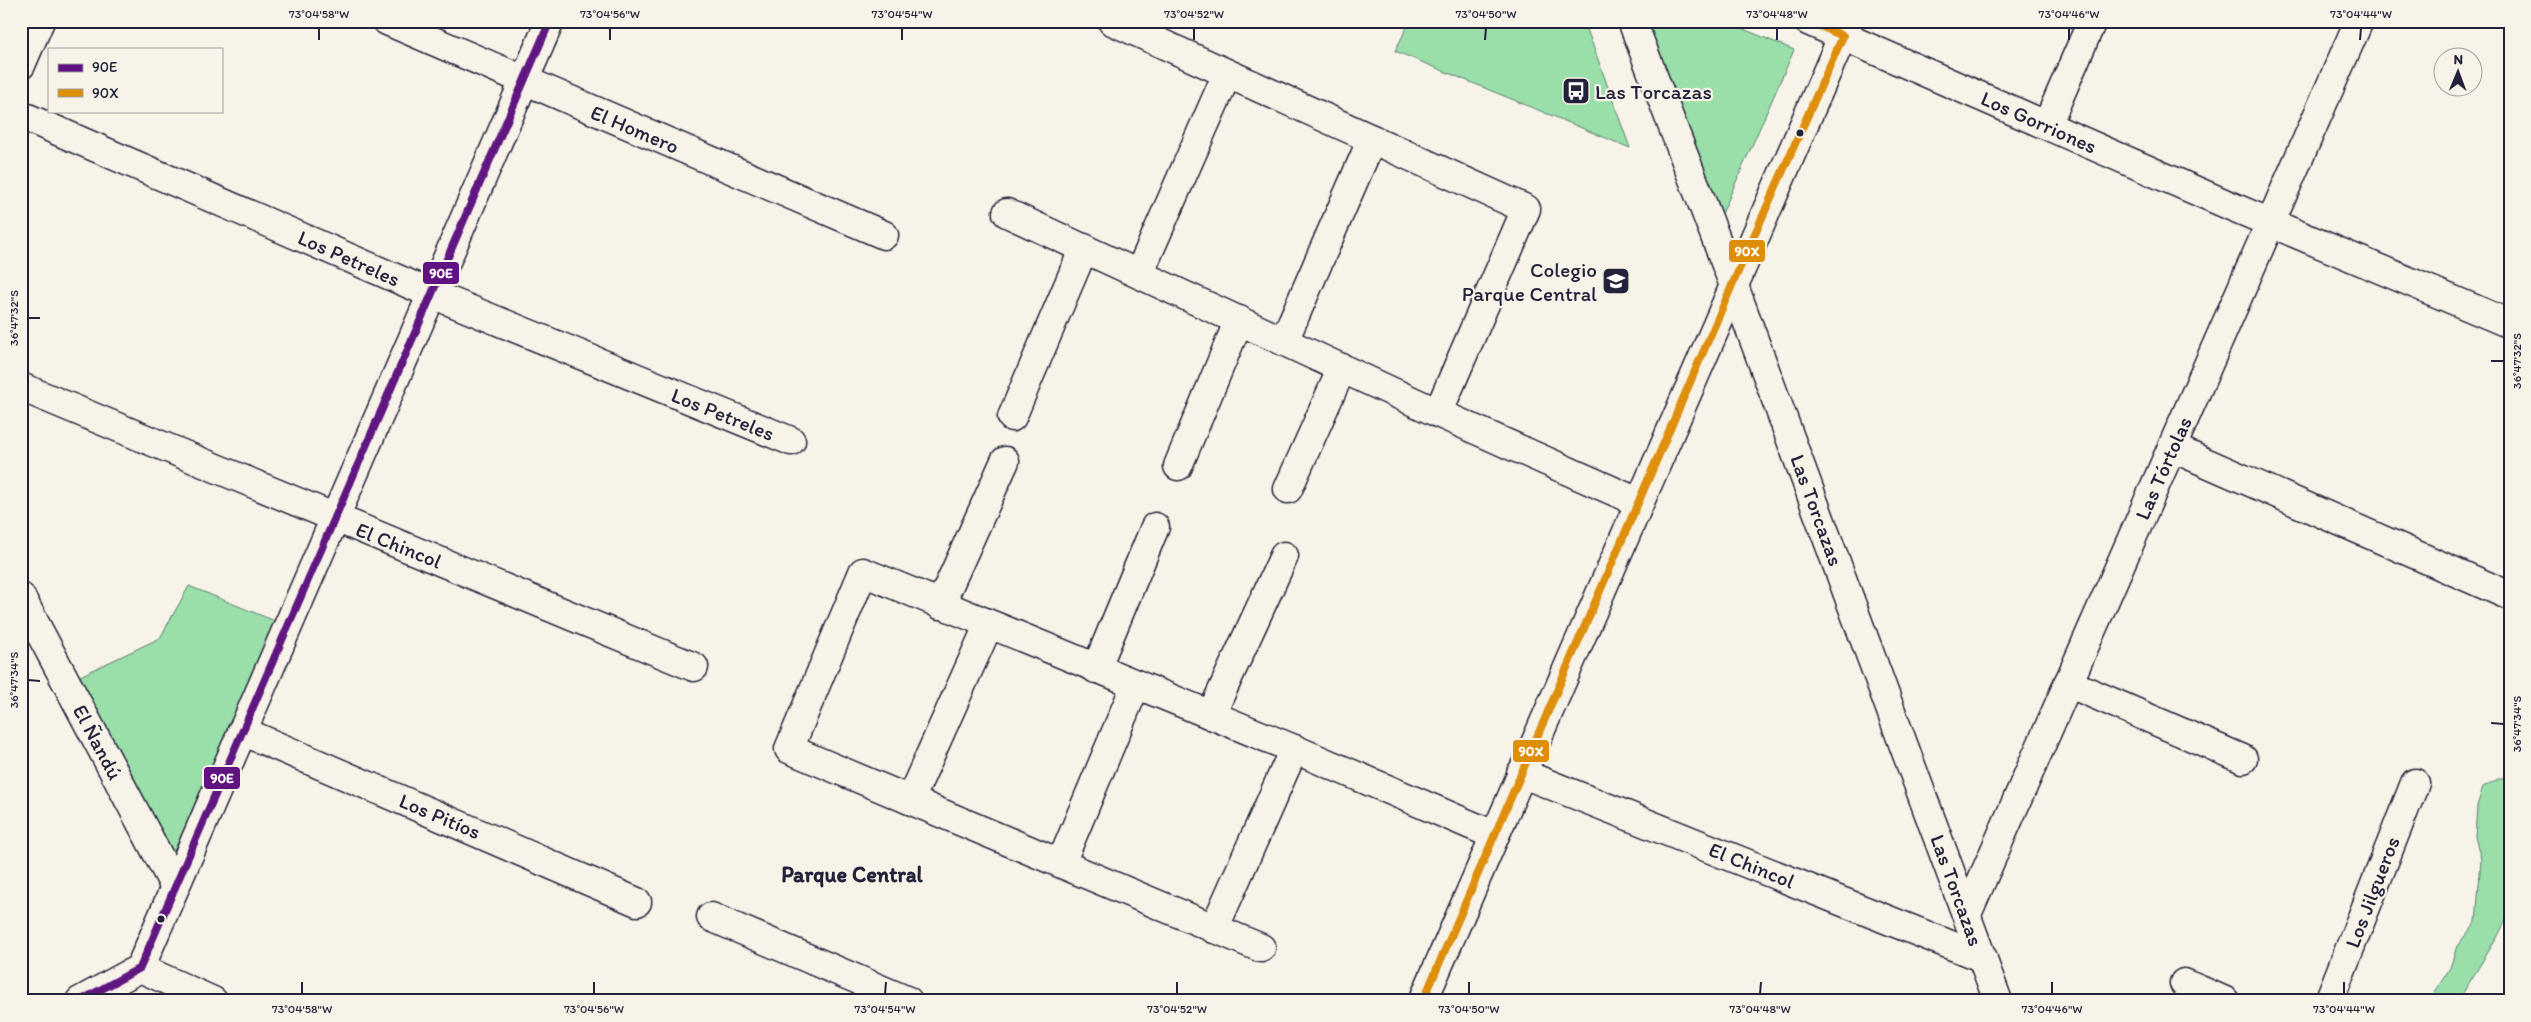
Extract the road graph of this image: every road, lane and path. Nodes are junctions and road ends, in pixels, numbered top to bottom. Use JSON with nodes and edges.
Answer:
{"nodes":[{"id":1,"x":40,"y":21,"type":"edge"},
{"id":2,"x":387,"y":21,"type":"edge"},
{"id":3,"x":550,"y":21,"type":"edge"},
{"id":4,"x":1112,"y":21,"type":"edge"},
{"id":5,"x":1632,"y":21,"type":"edge"},
{"id":6,"x":1808,"y":21,"type":"edge"},
{"id":7,"x":2092,"y":21,"type":"edge"},
{"id":8,"x":2359,"y":21,"type":"edge"},
{"id":9,"x":1846,"y":29,"type":"edge"},
{"id":10,"x":21,"y":65,"type":"edge"},
{"id":11,"x":1227,"y":74,"type":"junction"},
{"id":12,"x":524,"y":82,"type":"junction"},
{"id":13,"x":21,"y":115,"type":"edge"},
{"id":14,"x":2047,"y":125,"type":"junction"},
{"id":15,"x":1372,"y":139,"type":"junction"},
{"id":16,"x":1008,"y":213,"type":"dead end"},
{"id":17,"x":2270,"y":223,"type":"junction"},
{"id":18,"x":884,"y":235,"type":"dead end"},
{"id":19,"x":1084,"y":248,"type":"junction"},
{"id":20,"x":1139,"y":274,"type":"junction"},
{"id":21,"x":1733,"y":284,"type":"junction"},
{"id":22,"x":432,"y":294,"type":"junction"},
{"id":23,"x":1239,"y":320,"type":"junction"},
{"id":24,"x":2510,"y":324,"type":"edge"},
{"id":25,"x":1284,"y":341,"type":"junction"},
{"id":26,"x":1342,"y":368,"type":"junction"},
{"id":27,"x":21,"y":387,"type":"edge"},
{"id":28,"x":1438,"y":413,"type":"junction"},
{"id":29,"x":1012,"y":417,"type":"dead end"},
{"id":30,"x":791,"y":441,"type":"dead end"},
{"id":31,"x":2173,"y":448,"type":"junction"},
{"id":32,"x":1005,"y":461,"type":"dead end"},
{"id":33,"x":1178,"y":466,"type":"dead end"},
{"id":34,"x":1288,"y":489,"type":"dead end"},
{"id":35,"x":1638,"y":502,"type":"junction"},
{"id":36,"x":334,"y":519,"type":"junction"},
{"id":37,"x":1155,"y":527,"type":"dead end"},
{"id":38,"x":1284,"y":556,"type":"dead end"},
{"id":39,"x":2510,"y":596,"type":"edge"},
{"id":40,"x":21,"y":597,"type":"edge"},
{"id":41,"x":940,"y":605,"type":"junction"},
{"id":42,"x":988,"y":626,"type":"junction"},
{"id":43,"x":694,"y":667,"type":"dead end"},
{"id":44,"x":1096,"y":669,"type":"junction"},
{"id":45,"x":2068,"y":683,"type":"junction"},
{"id":46,"x":1136,"y":684,"type":"junction"},
{"id":47,"x":1211,"y":715,"type":"junction"},
{"id":48,"x":242,"y":731,"type":"junction"},
{"id":49,"x":1294,"y":749,"type":"junction"},
{"id":50,"x":2243,"y":759,"type":"dead end"},
{"id":51,"x":1521,"y":773,"type":"junction"},
{"id":52,"x":2415,"y":783,"type":"dead end"},
{"id":53,"x":910,"y":800,"type":"junction"},
{"id":54,"x":1494,"y":836,"type":"junction"},
{"id":55,"x":1061,"y":863,"type":"junction"},
{"id":56,"x":175,"y":887,"type":"junction"},
{"id":57,"x":637,"y":902,"type":"dead end"},
{"id":58,"x":1967,"y":914,"type":"junction"},
{"id":59,"x":711,"y":917,"type":"dead end"},
{"id":60,"x":1214,"y":928,"type":"junction"},
{"id":61,"x":1261,"y":948,"type":"dead end"},
{"id":62,"x":1983,"y":958,"type":"junction"},
{"id":63,"x":140,"y":968,"type":"junction"},
{"id":64,"x":2184,"y":983,"type":"dead end"},
{"id":65,"x":208,"y":1000,"type":"edge"},
{"id":66,"x":80,"y":1001,"type":"edge"},
{"id":67,"x":908,"y":1001,"type":"edge"},
{"id":68,"x":1422,"y":1001,"type":"edge"},
{"id":69,"x":1998,"y":1001,"type":"edge"},
{"id":70,"x":2225,"y":1001,"type":"edge"},
{"id":71,"x":2329,"y":1001,"type":"edge"}],
"edges":[{"from":1,"to":10,"type":"street"},
{"from":2,"to":12,"type":"street","name":"El Homero"},
{"from":3,"to":12,"type":"street"},
{"from":4,"to":11,"type":"street"},
{"from":5,"to":21,"type":"street","name":"Las Torcazas"},
{"from":6,"to":9,"type":"street","name":"Los Gorriones"},
{"from":7,"to":14,"type":"street"},
{"from":8,"to":17,"type":"street","name":"Las Tórtolas"},
{"from":9,"to":14,"type":"street","name":"Los Gorriones"},
{"from":9,"to":21,"type":"street"},
{"from":11,"to":15,"type":"street"},
{"from":11,"to":20,"type":"street"},
{"from":12,"to":18,"type":"street","name":"El Homero"},
{"from":12,"to":22,"type":"street"},
{"from":13,"to":22,"type":"street","name":"Los Petreles"},
{"from":14,"to":17,"type":"street","name":"Los Gorriones"},
{"from":15,"to":25,"type":"street"},
{"from":15,"to":28,"type":"street"},
{"from":16,"to":19,"type":"street"},
{"from":17,"to":24,"type":"street","name":"Los Gorriones"},
{"from":17,"to":31,"type":"street","name":"Las Tórtolas"},
{"from":19,"to":20,"type":"street"},
{"from":19,"to":29,"type":"street"},
{"from":20,"to":23,"type":"street"},
{"from":21,"to":35,"type":"street"},
{"from":21,"to":58,"type":"street","name":"Las Torcazas"},
{"from":22,"to":30,"type":"street","name":"Los Petreles"},
{"from":22,"to":36,"type":"street"},
{"from":23,"to":25,"type":"street"},
{"from":23,"to":33,"type":"street"},
{"from":25,"to":26,"type":"street"},
{"from":26,"to":28,"type":"street"},
{"from":26,"to":34,"type":"street"},
{"from":27,"to":36,"type":"street","name":"El Chincol"},
{"from":28,"to":35,"type":"street"},
{"from":31,"to":39,"type":"street"},
{"from":31,"to":45,"type":"street","name":"Las Tórtolas"},
{"from":32,"to":41,"type":"street"},
{"from":35,"to":51,"type":"street"},
{"from":36,"to":43,"type":"street","name":"El Chincol"},
{"from":36,"to":48,"type":"street"},
{"from":37,"to":44,"type":"street"},
{"from":38,"to":47,"type":"street"},
{"from":40,"to":56,"type":"street","name":"El Ñandú"},
{"from":41,"to":42,"type":"street"},
{"from":41,"to":53,"type":"street"},
{"from":42,"to":44,"type":"street"},
{"from":42,"to":53,"type":"street"},
{"from":44,"to":46,"type":"street"},
{"from":45,"to":50,"type":"street"},
{"from":45,"to":58,"type":"street","name":"Las Tórtolas"},
{"from":46,"to":47,"type":"street"},
{"from":46,"to":55,"type":"street"},
{"from":47,"to":49,"type":"street"},
{"from":48,"to":56,"type":"street"},
{"from":48,"to":57,"type":"street","name":"Los Pitíos"},
{"from":49,"to":54,"type":"street"},
{"from":49,"to":60,"type":"street"},
{"from":51,"to":54,"type":"street"},
{"from":51,"to":62,"type":"street","name":"El Chincol"},
{"from":52,"to":71,"type":"street","name":"Los Jilgueros"},
{"from":53,"to":55,"type":"street"},
{"from":54,"to":68,"type":"street"},
{"from":55,"to":60,"type":"street"},
{"from":56,"to":63,"type":"street"},
{"from":58,"to":62,"type":"street","name":"Las Torcazas"},
{"from":59,"to":67,"type":"street"},
{"from":60,"to":61,"type":"street"},
{"from":62,"to":69,"type":"street","name":"Las Torcazas"},
{"from":63,"to":65,"type":"street"},
{"from":63,"to":66,"type":"street"},
{"from":64,"to":70,"type":"street"}]}
